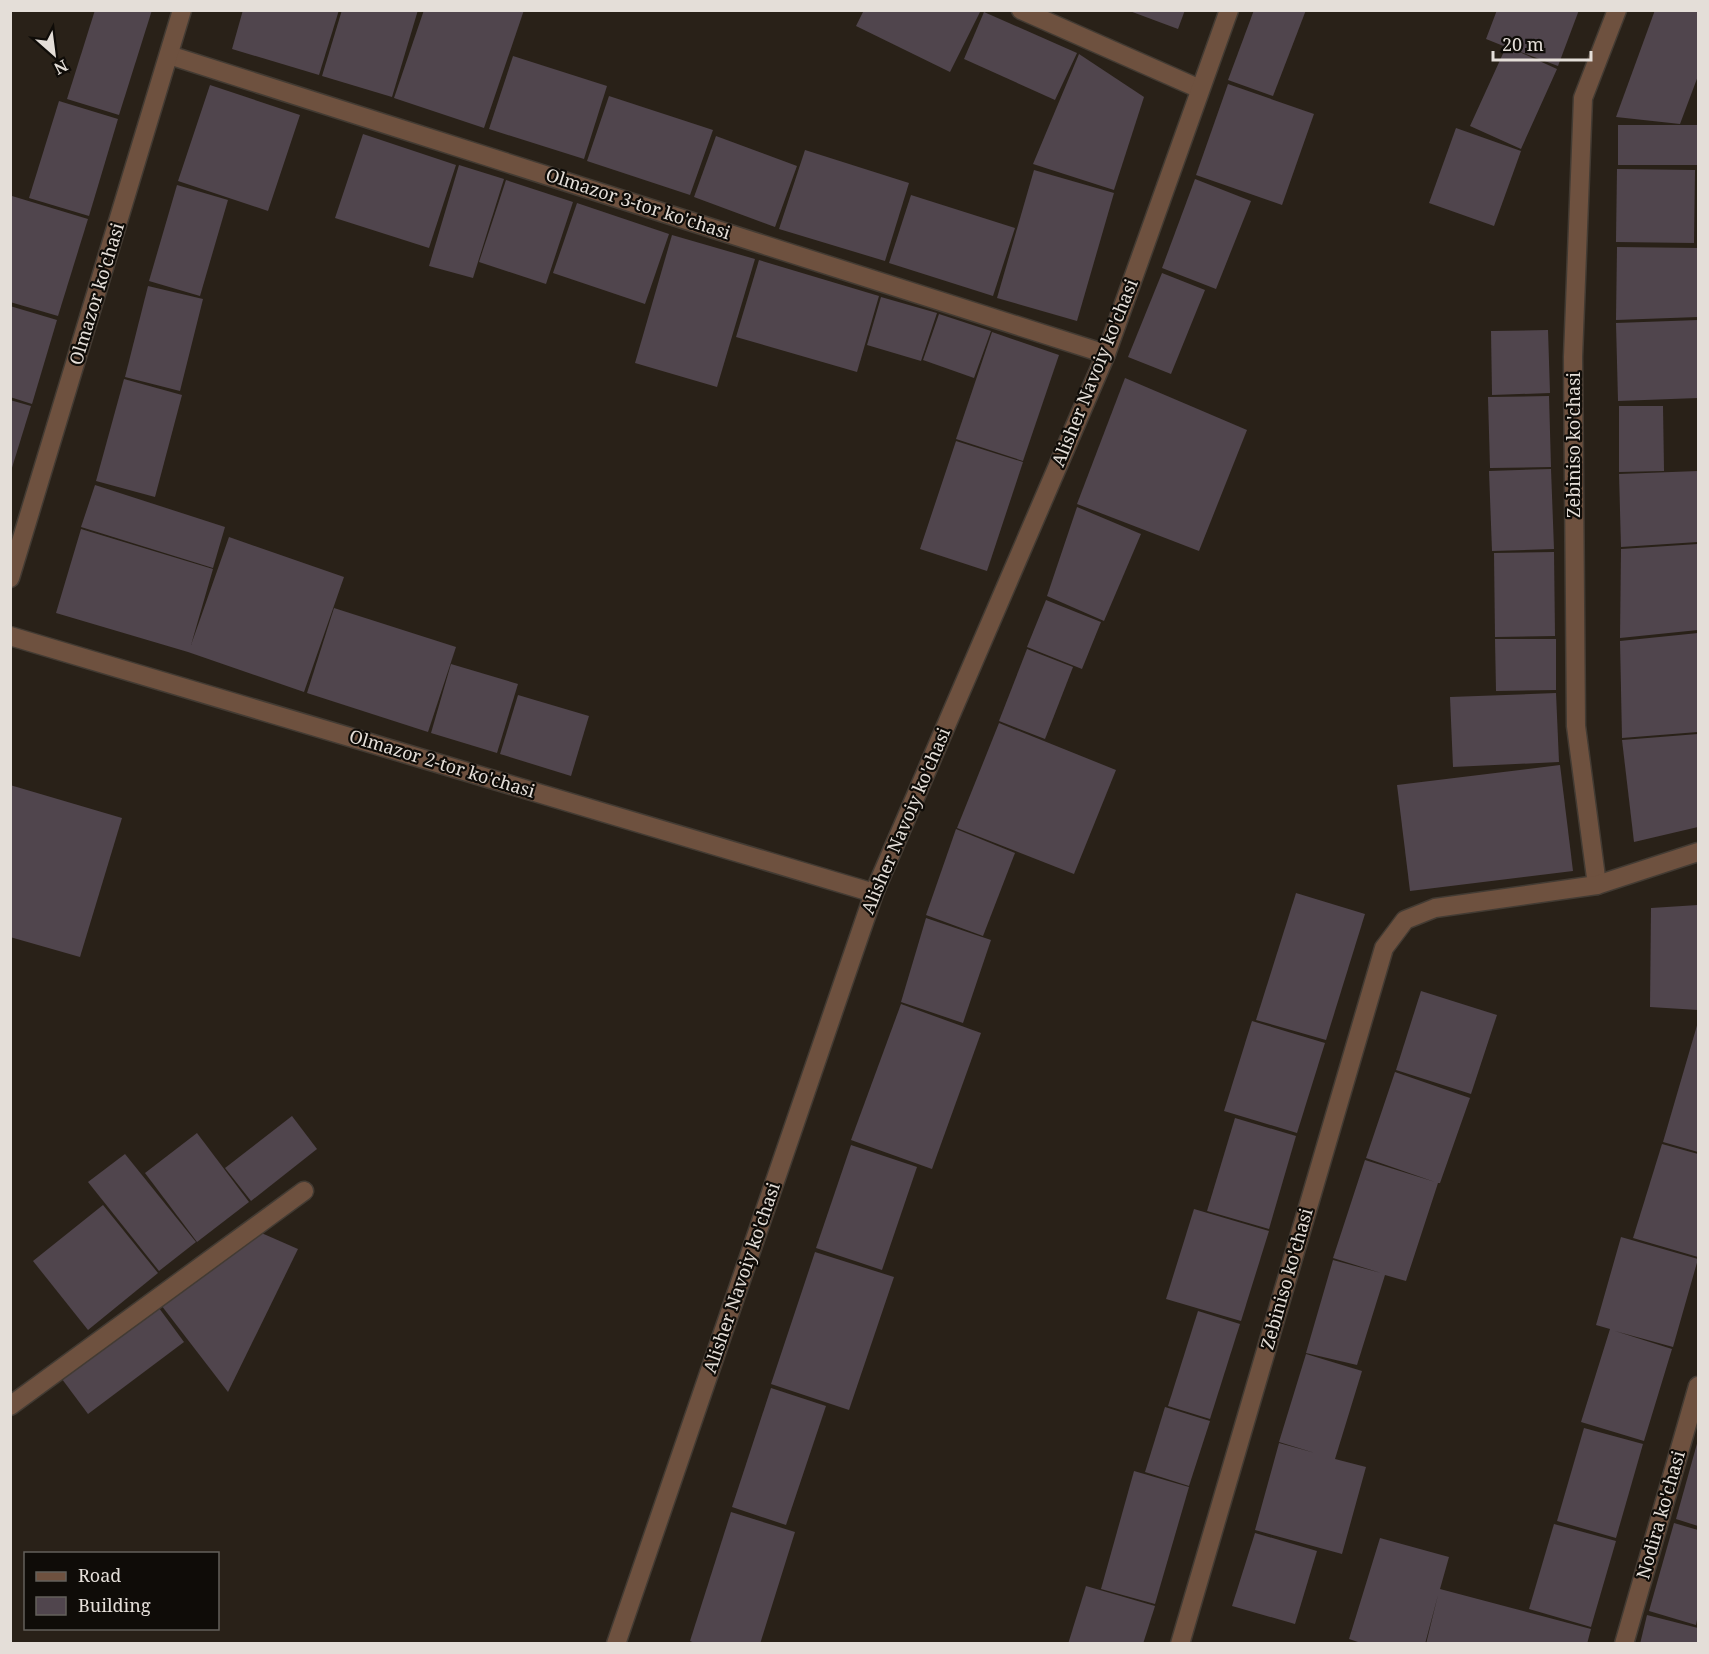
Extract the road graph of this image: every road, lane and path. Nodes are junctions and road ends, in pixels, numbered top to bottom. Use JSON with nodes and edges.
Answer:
{"nodes":[{"id":1,"x":182,"y":10,"type":"edge"},
{"id":2,"x":1021,"y":10,"type":"edge"},
{"id":3,"x":1229,"y":10,"type":"edge"},
{"id":4,"x":1617,"y":10,"type":"edge"},
{"id":5,"x":169,"y":55,"type":"junction"},
{"id":6,"x":1200,"y":89,"type":"junction"},
{"id":7,"x":1106,"y":354,"type":"junction"},
{"id":8,"x":10,"y":578,"type":"edge"},
{"id":9,"x":10,"y":636,"type":"edge"},
{"id":10,"x":1698,"y":852,"type":"edge"},
{"id":11,"x":1597,"y":885,"type":"junction"},
{"id":12,"x":874,"y":893,"type":"junction"},
{"id":13,"x":304,"y":1191,"type":"dead end"},
{"id":14,"x":1698,"y":1386,"type":"edge"},
{"id":15,"x":10,"y":1406,"type":"edge"},
{"id":16,"x":616,"y":1644,"type":"edge"},
{"id":17,"x":1180,"y":1644,"type":"edge"},
{"id":18,"x":1624,"y":1644,"type":"edge"}],
"edges":[{"from":1,"to":5,"type":"street","name":"Olmazor ko'chasi"},
{"from":2,"to":6,"type":"street"},
{"from":3,"to":6,"type":"street","name":"Alisher Navoiy ko'chasi"},
{"from":4,"to":11,"type":"street","name":"Zebiniso ko'chasi"},
{"from":5,"to":7,"type":"street","name":"Olmazor 3-tor ko'chasi"},
{"from":5,"to":8,"type":"street","name":"Olmazor ko'chasi"},
{"from":6,"to":7,"type":"street","name":"Alisher Navoiy ko'chasi"},
{"from":7,"to":12,"type":"street","name":"Alisher Navoiy ko'chasi"},
{"from":9,"to":12,"type":"street","name":"Olmazor 2-tor ko'chasi"},
{"from":10,"to":11,"type":"street"},
{"from":11,"to":17,"type":"street","name":"Zebiniso ko'chasi"},
{"from":12,"to":16,"type":"street","name":"Alisher Navoiy ko'chasi"},
{"from":13,"to":15,"type":"street"},
{"from":14,"to":18,"type":"street","name":"Nodira ko'chasi"}]}
